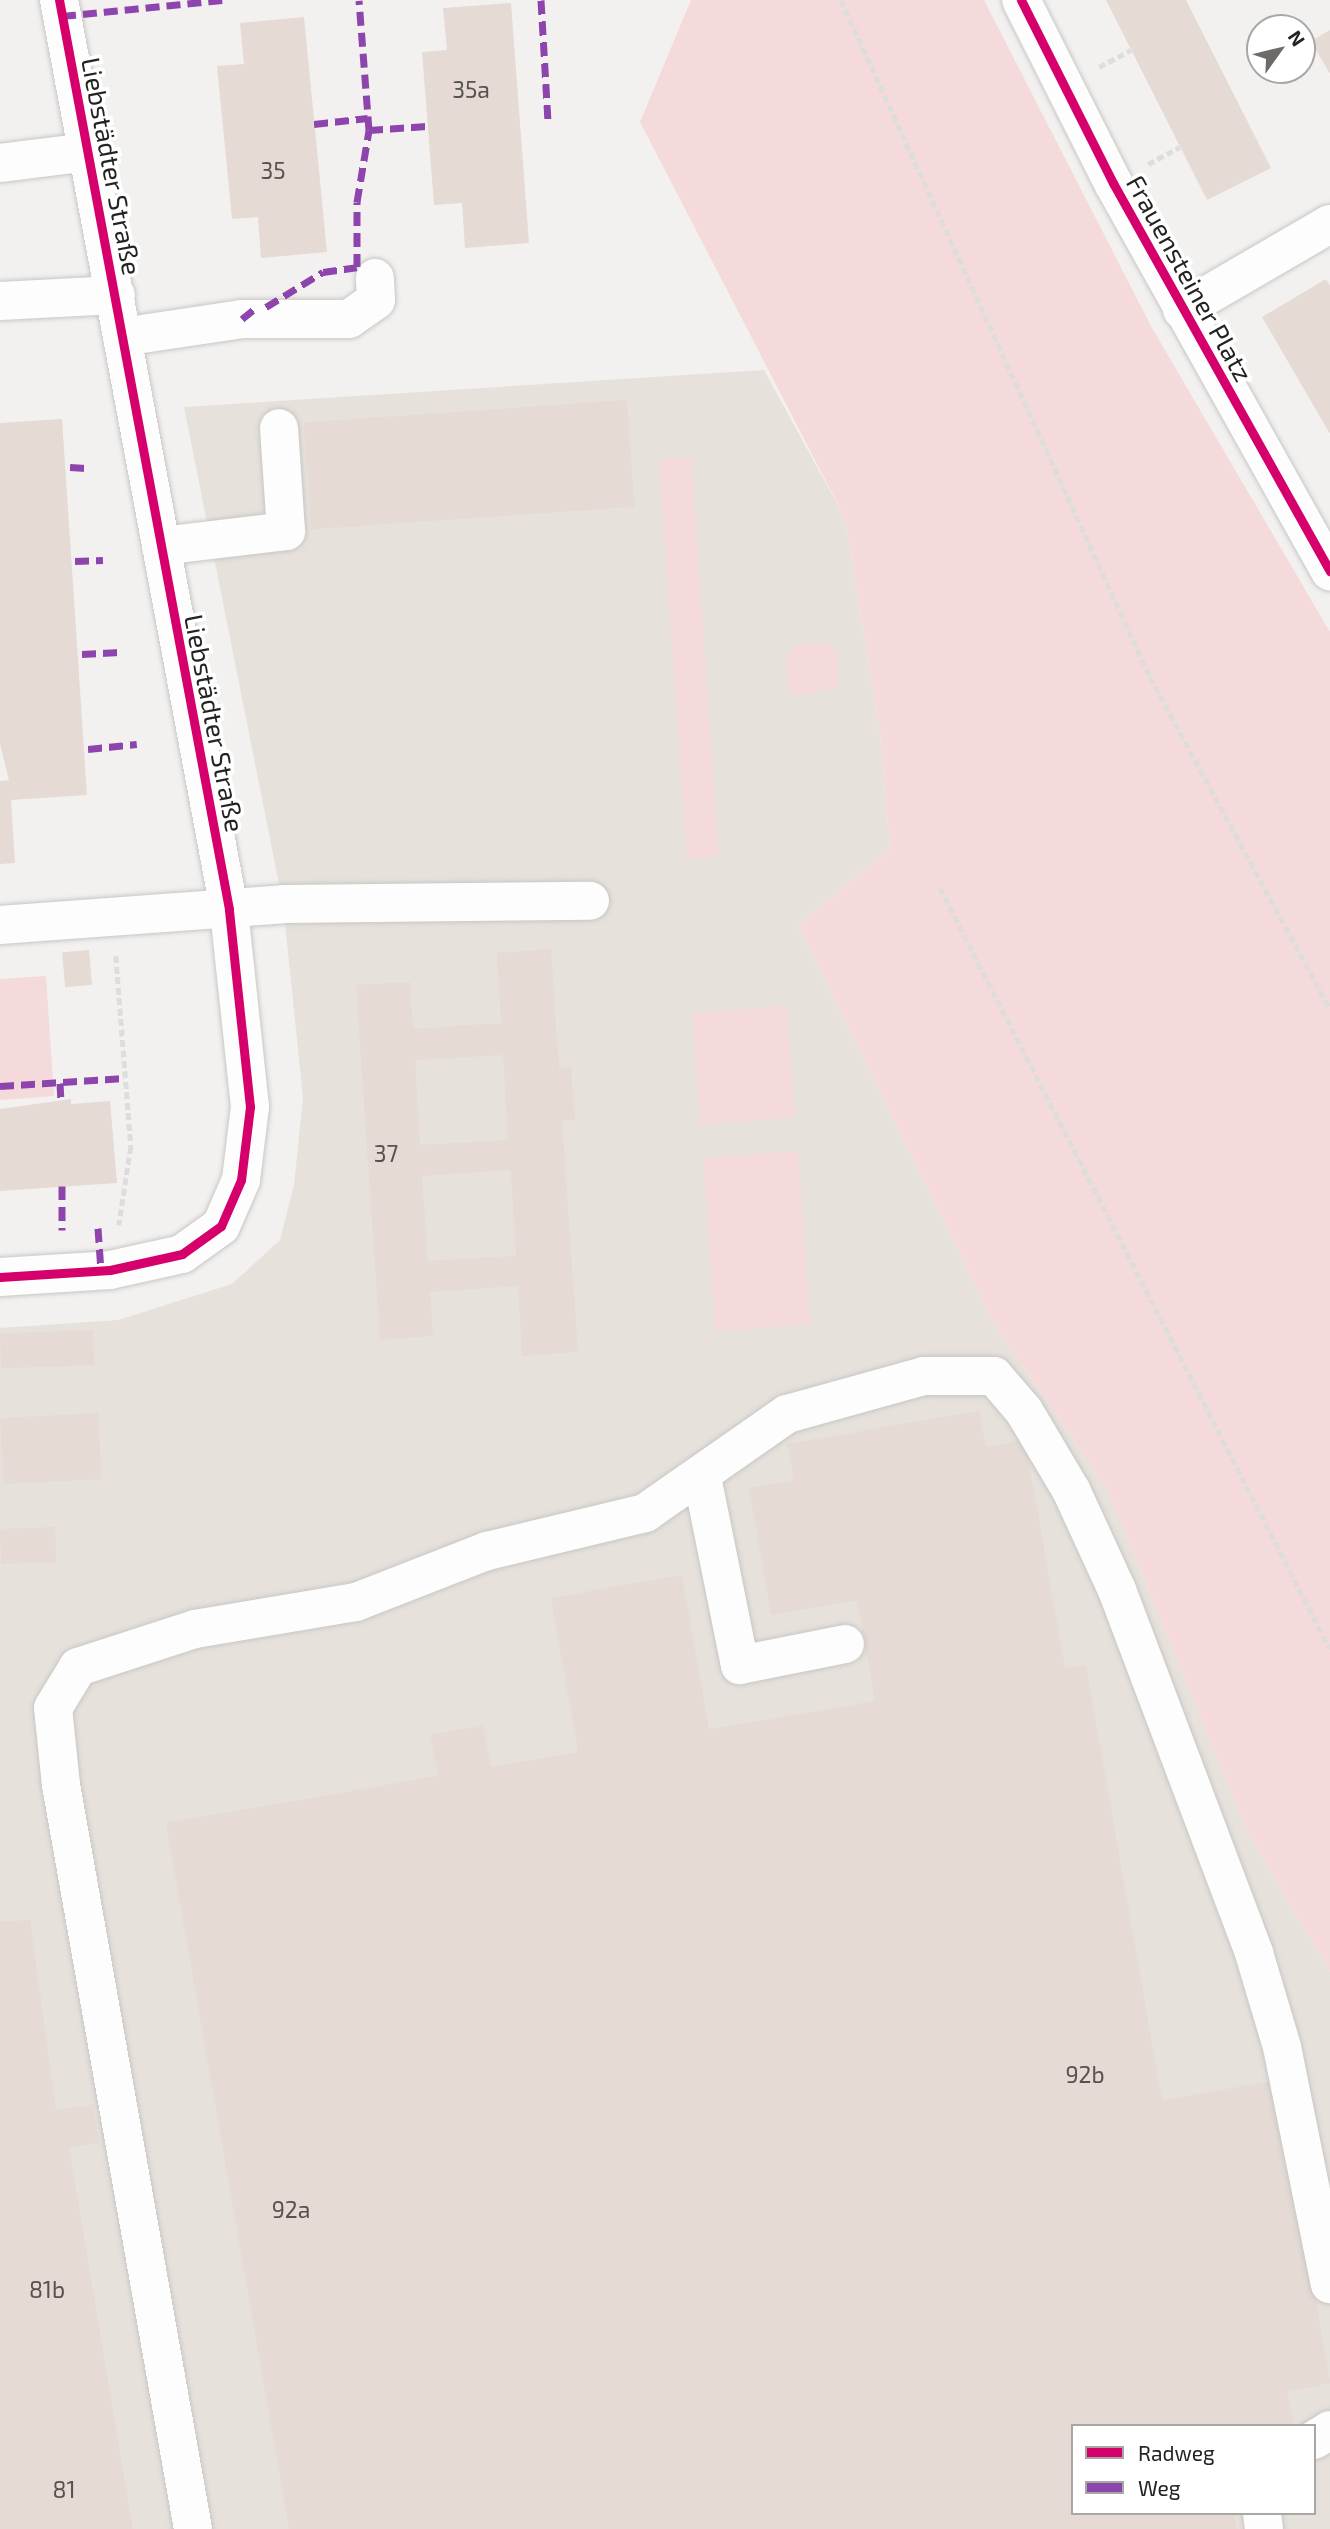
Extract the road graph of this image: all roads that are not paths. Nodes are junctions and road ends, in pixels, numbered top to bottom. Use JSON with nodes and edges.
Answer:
{"nodes":[{"id":1,"x":58,"y":0,"type":"edge"},
{"id":2,"x":1021,"y":0,"type":"edge"},
{"id":3,"x":88,"y":152,"type":"junction"},
{"id":4,"x":0,"y":163,"type":"edge"},
{"id":5,"x":1330,"y":224,"type":"edge"},
{"id":6,"x":376,"y":278,"type":"dead end"},
{"id":7,"x":116,"y":295,"type":"junction"},
{"id":8,"x":0,"y":301,"type":"edge"},
{"id":9,"x":1182,"y":310,"type":"junction"},
{"id":10,"x":122,"y":337,"type":"junction"},
{"id":11,"x":279,"y":428,"type":"dead end"},
{"id":12,"x":161,"y":546,"type":"junction"},
{"id":13,"x":1330,"y":572,"type":"edge"},
{"id":14,"x":590,"y":901,"type":"dead end"},
{"id":15,"x":229,"y":909,"type":"junction"},
{"id":16,"x":0,"y":925,"type":"edge"},
{"id":17,"x":0,"y":1277,"type":"edge"},
{"id":18,"x":702,"y":1477,"type":"junction"},
{"id":19,"x":845,"y":1644,"type":"dead end"},
{"id":20,"x":1330,"y":2284,"type":"edge"},
{"id":21,"x":193,"y":2529,"type":"edge"}],
"edges":[{"from":1,"to":3,"type":"street","name":"Liebstädter Straße"},
{"from":2,"to":9,"type":"street","name":"Frauensteiner Platz"},
{"from":3,"to":4,"type":"street"},
{"from":3,"to":7,"type":"street","name":"Liebstädter Straße"},
{"from":5,"to":9,"type":"street"},
{"from":6,"to":10,"type":"street"},
{"from":7,"to":8,"type":"street"},
{"from":7,"to":10,"type":"street","name":"Liebstädter Straße"},
{"from":9,"to":13,"type":"street","name":"Frauensteiner Platz"},
{"from":10,"to":12,"type":"street","name":"Liebstädter Straße"},
{"from":11,"to":12,"type":"street"},
{"from":12,"to":15,"type":"street","name":"Liebstädter Straße"},
{"from":14,"to":15,"type":"street"},
{"from":15,"to":16,"type":"street"},
{"from":15,"to":17,"type":"street","name":"Liebstädter Straße"},
{"from":18,"to":19,"type":"street"},
{"from":18,"to":20,"type":"street"},
{"from":18,"to":21,"type":"street"}]}
